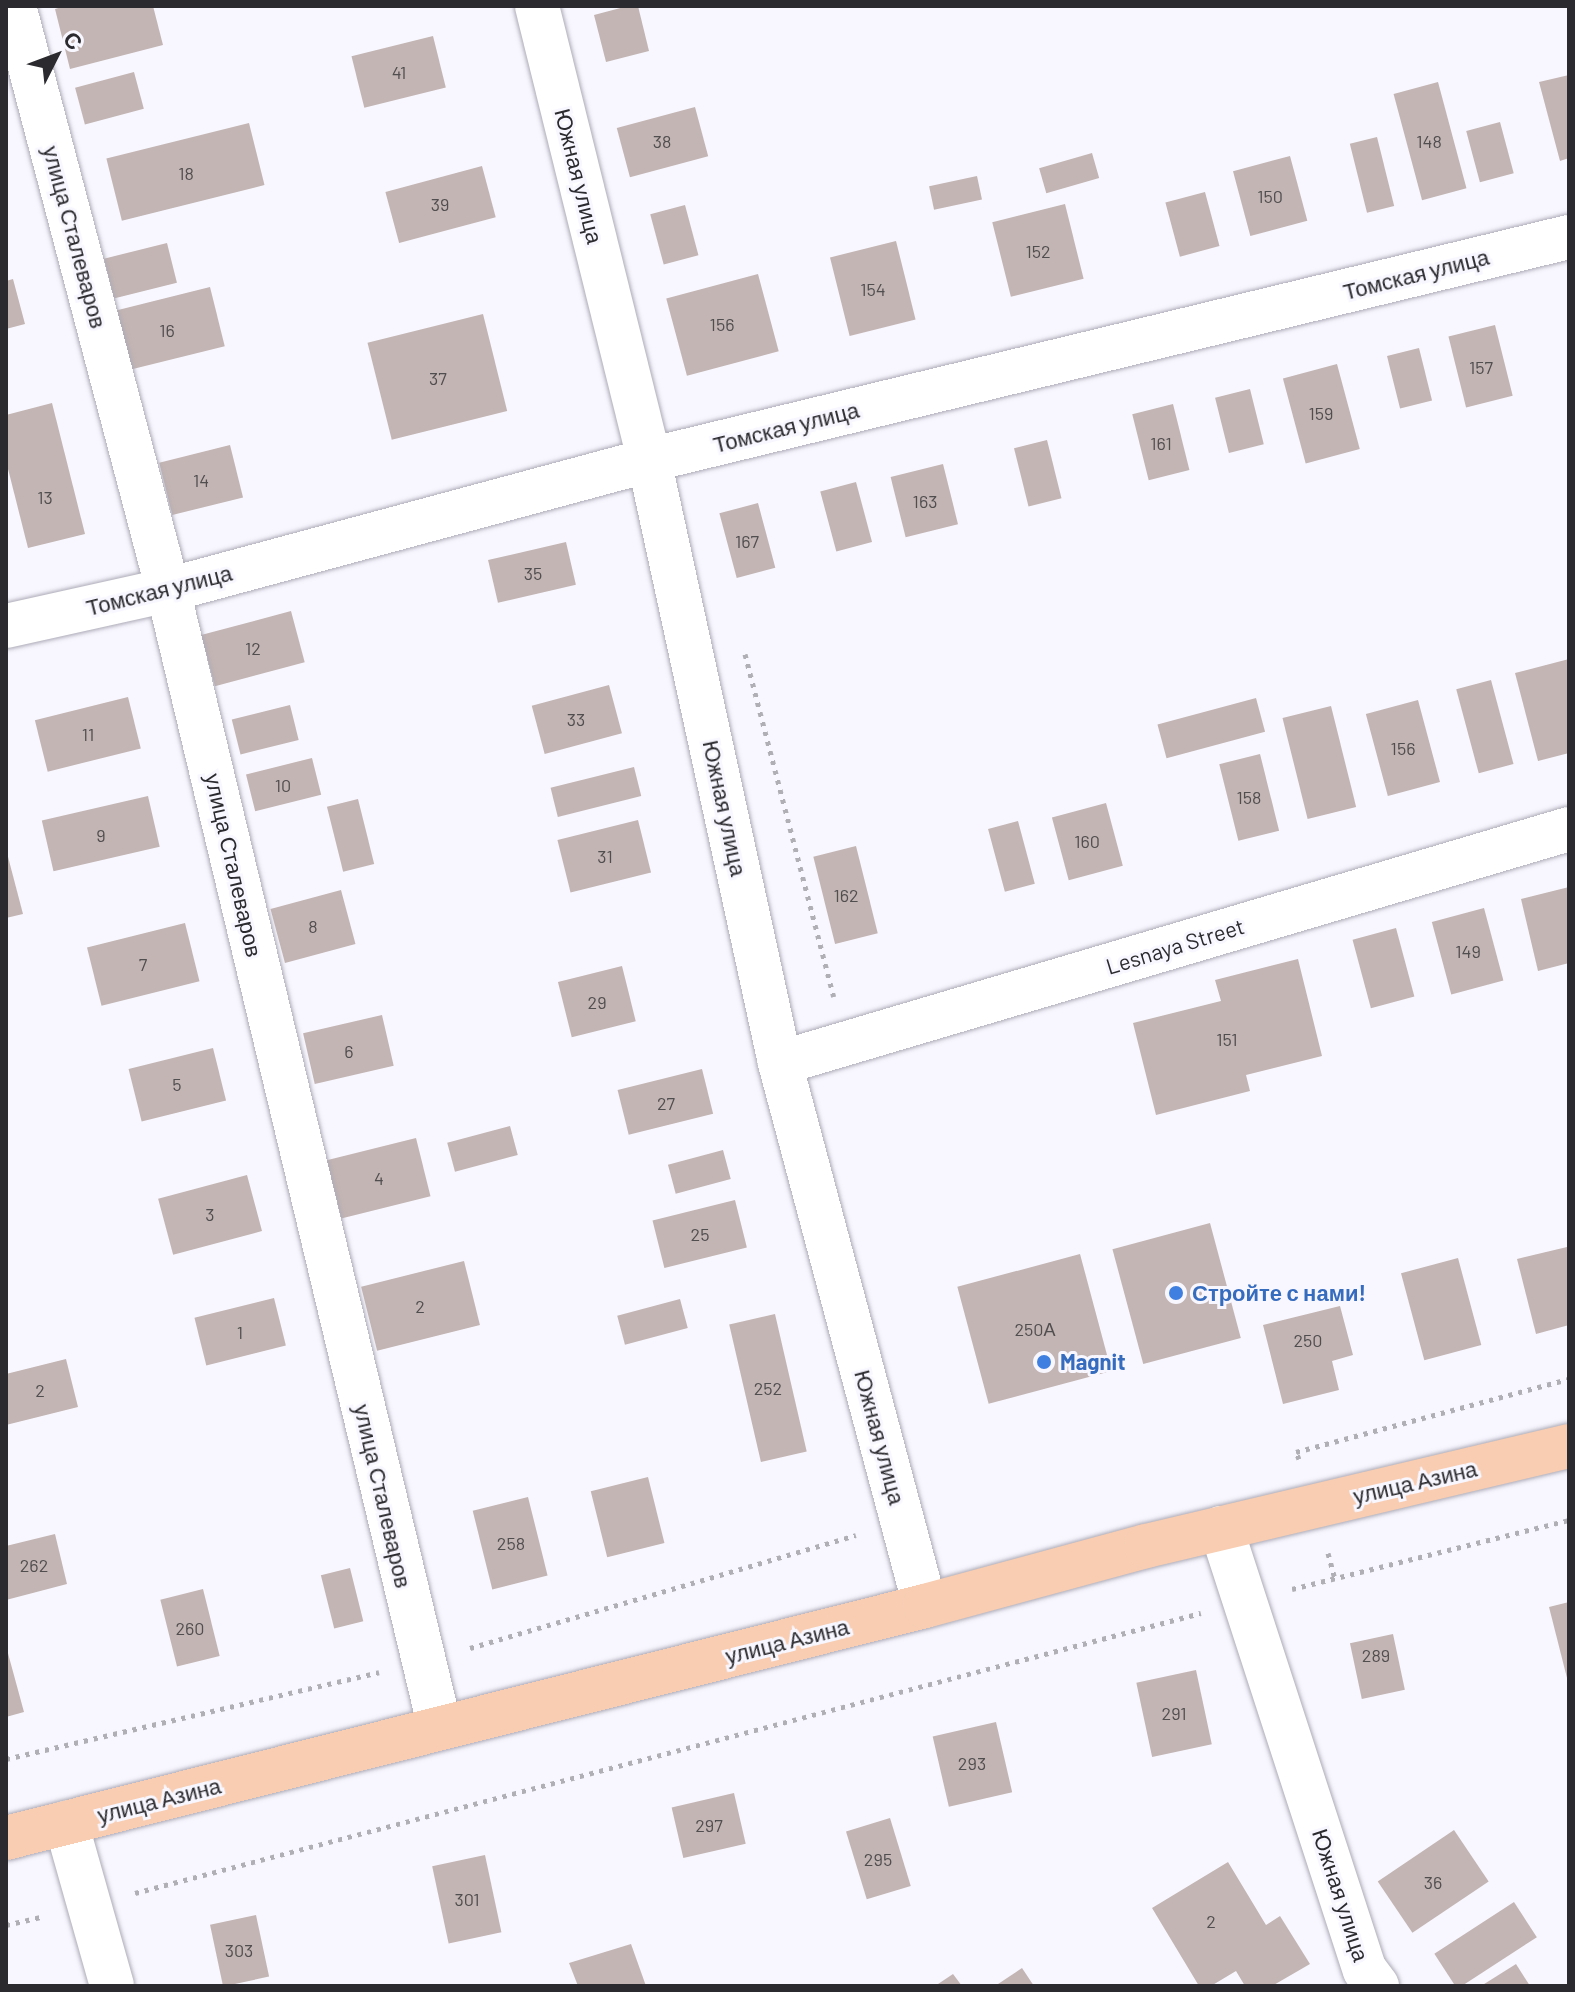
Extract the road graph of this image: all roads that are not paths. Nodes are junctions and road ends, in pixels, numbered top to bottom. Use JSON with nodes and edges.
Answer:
{"nodes":[{"id":1,"x":14,"y":6,"type":"edge"},
{"id":2,"x":537,"y":6,"type":"edge"},
{"id":3,"x":1569,"y":237,"type":"edge"},
{"id":4,"x":649,"y":460,"type":"junction"},
{"id":5,"x":168,"y":590,"type":"junction"},
{"id":6,"x":6,"y":626,"type":"edge"},
{"id":7,"x":1569,"y":829,"type":"edge"},
{"id":8,"x":780,"y":1063,"type":"junction"},
{"id":9,"x":1569,"y":1446,"type":"edge"},
{"id":10,"x":1221,"y":1528,"type":"junction"},
{"id":11,"x":925,"y":1606,"type":"junction"},
{"id":12,"x":440,"y":1728,"type":"junction"},
{"id":13,"x":66,"y":1823,"type":"junction"},
{"id":14,"x":6,"y":1838,"type":"edge"},
{"id":15,"x":1361,"y":1981,"type":"edge"},
{"id":16,"x":112,"y":1986,"type":"edge"}],
"edges":[{"from":1,"to":5,"type":"street","name":"улица Сталеваров"},
{"from":2,"to":4,"type":"street","name":"Южная улица"},
{"from":3,"to":4,"type":"street","name":"Томская улица"},
{"from":4,"to":5,"type":"street","name":"Томская улица"},
{"from":4,"to":8,"type":"street","name":"Южная улица"},
{"from":5,"to":6,"type":"street","name":"Томская улица"},
{"from":5,"to":12,"type":"street","name":"улица Сталеваров"},
{"from":7,"to":8,"type":"street","name":"Lesnaya Street"},
{"from":8,"to":11,"type":"street","name":"Южная улица"},
{"from":9,"to":10,"type":"main road","name":"улица Азина"},
{"from":10,"to":11,"type":"main road","name":"улица Азина"},
{"from":10,"to":15,"type":"street","name":"Южная улица"},
{"from":11,"to":12,"type":"main road","name":"улица Азина"},
{"from":12,"to":13,"type":"main road","name":"улица Азина"},
{"from":13,"to":14,"type":"main road","name":"улица Азина"},
{"from":13,"to":16,"type":"street"}]}
